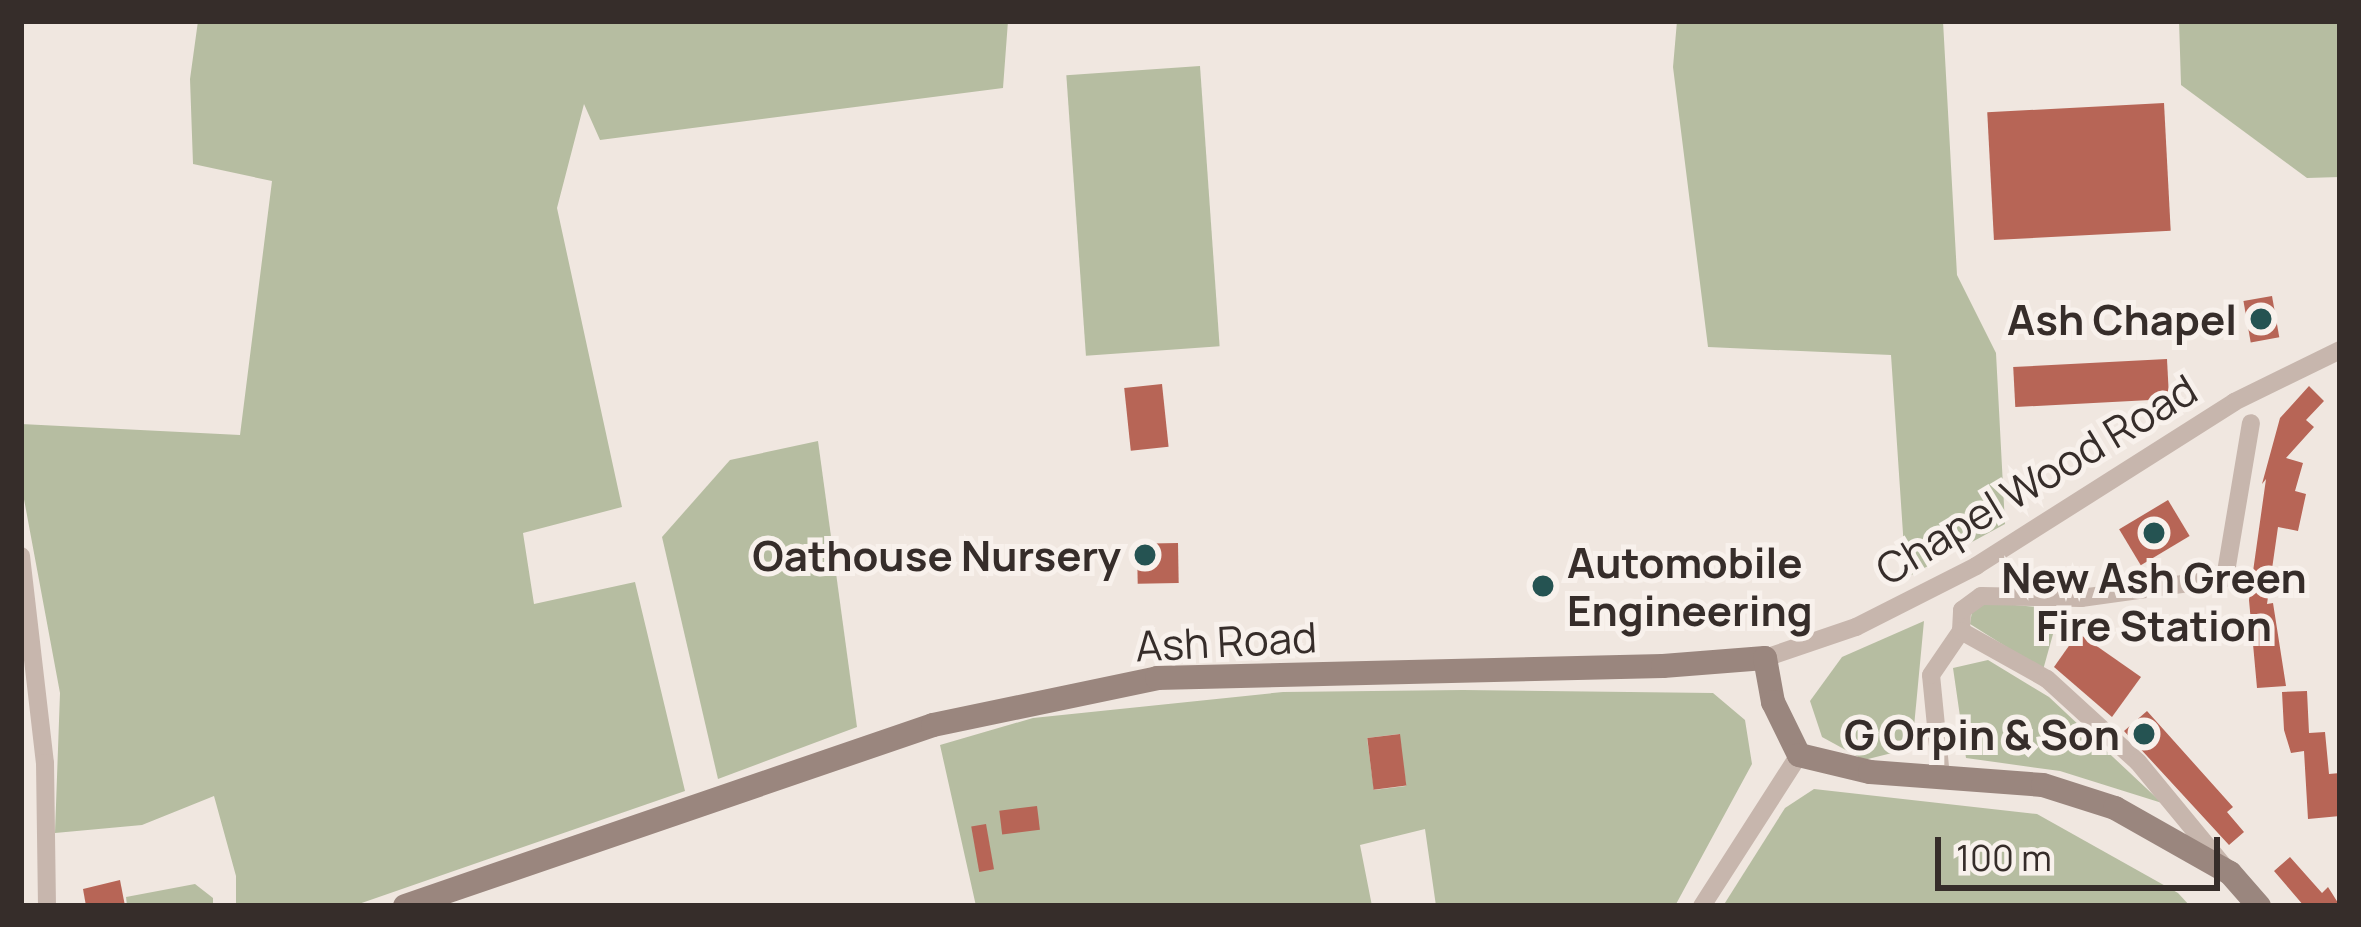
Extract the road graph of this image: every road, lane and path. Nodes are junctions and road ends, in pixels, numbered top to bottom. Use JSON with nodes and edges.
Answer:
{"nodes":[{"id":1,"x":2340,"y":350,"type":"edge"},
{"id":2,"x":2251,"y":423,"type":"dead end"},
{"id":3,"x":21,"y":556,"type":"edge"},
{"id":4,"x":1960,"y":631,"type":"junction"},
{"id":5,"x":1765,"y":658,"type":"junction"},
{"id":6,"x":1798,"y":755,"type":"junction"},
{"id":7,"x":1941,"y":777,"type":"junction"},
{"id":8,"x":2230,"y":873,"type":"junction"},
{"id":9,"x":47,"y":906,"type":"edge"},
{"id":10,"x":405,"y":906,"type":"edge"},
{"id":11,"x":1702,"y":906,"type":"edge"},
{"id":12,"x":2259,"y":906,"type":"edge"}],
"edges":[{"from":1,"to":5,"type":"street","name":"Chapel Wood Road"},
{"from":2,"to":4,"type":"street"},
{"from":3,"to":9,"type":"street"},
{"from":4,"to":7,"type":"street"},
{"from":4,"to":8,"type":"street"},
{"from":5,"to":6,"type":"street"},
{"from":5,"to":10,"type":"street","name":"Ash Road"},
{"from":6,"to":7,"type":"street"},
{"from":6,"to":11,"type":"street"},
{"from":7,"to":8,"type":"street"},
{"from":8,"to":12,"type":"street"}]}
